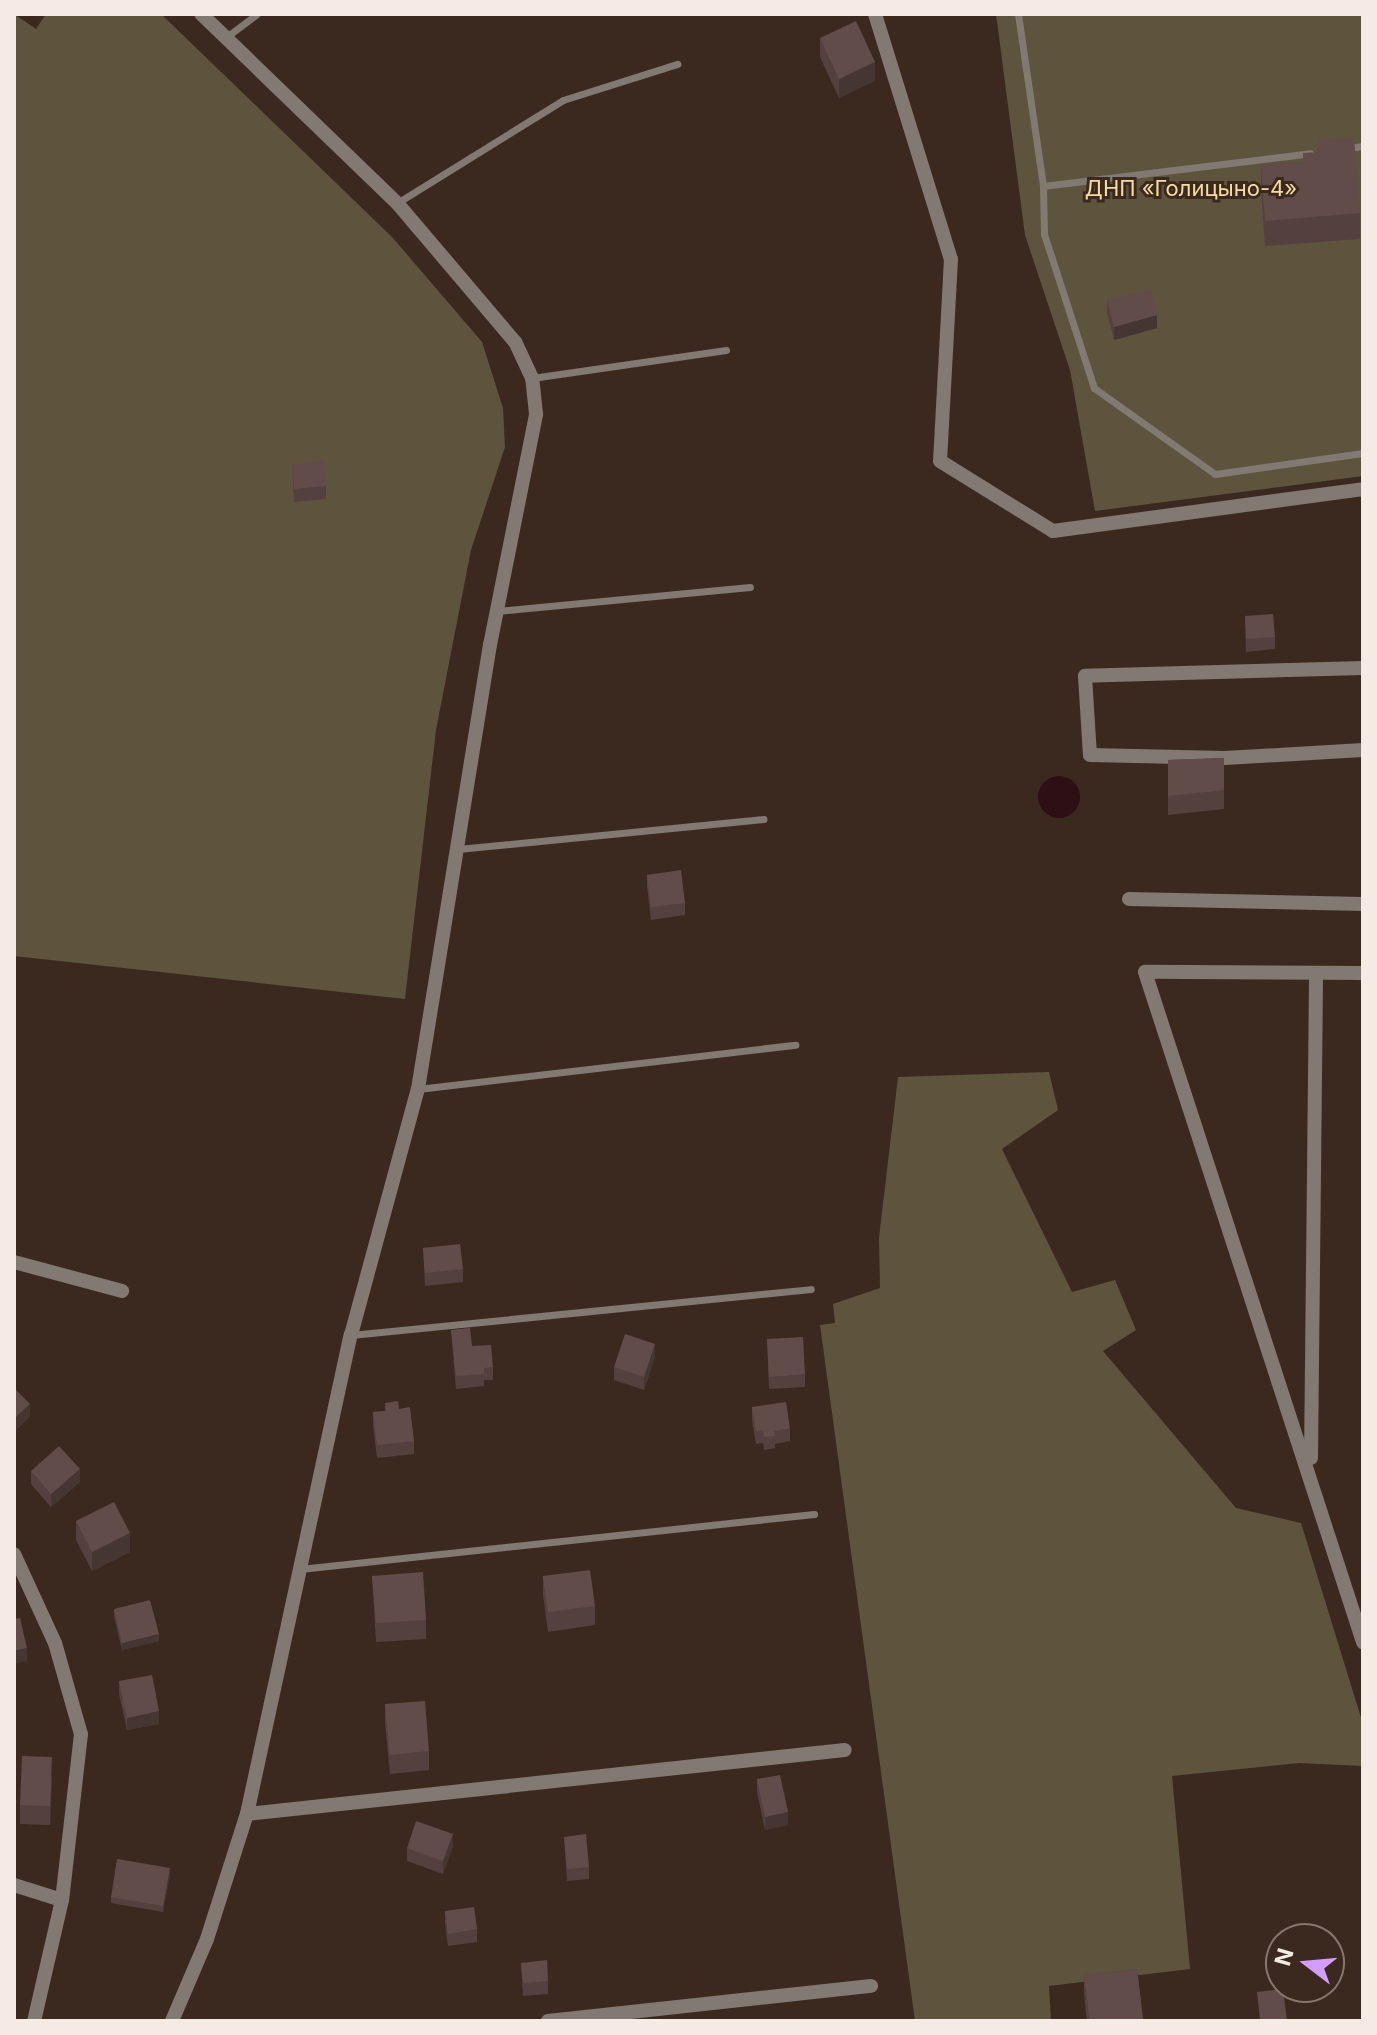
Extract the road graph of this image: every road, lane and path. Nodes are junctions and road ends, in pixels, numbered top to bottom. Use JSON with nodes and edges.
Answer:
{"nodes":[{"id":1,"x":201,"y":14,"type":"edge"},
{"id":2,"x":257,"y":14,"type":"edge"},
{"id":3,"x":875,"y":14,"type":"edge"},
{"id":4,"x":1018,"y":14,"type":"edge"},
{"id":5,"x":225,"y":38,"type":"junction"},
{"id":6,"x":677,"y":64,"type":"dead end"},
{"id":7,"x":1363,"y":146,"type":"edge"},
{"id":8,"x":1332,"y":150,"type":"edge"},
{"id":9,"x":1317,"y":152,"type":"edge"},
{"id":10,"x":1043,"y":186,"type":"junction"},
{"id":11,"x":397,"y":203,"type":"junction"},
{"id":12,"x":726,"y":350,"type":"dead end"},
{"id":13,"x":532,"y":378,"type":"junction"},
{"id":14,"x":1363,"y":453,"type":"edge"},
{"id":15,"x":1363,"y":489,"type":"edge"},
{"id":16,"x":750,"y":587,"type":"dead end"},
{"id":17,"x":497,"y":611,"type":"junction"},
{"id":18,"x":1363,"y":668,"type":"edge"},
{"id":19,"x":1363,"y":750,"type":"edge"},
{"id":20,"x":764,"y":819,"type":"dead end"},
{"id":21,"x":456,"y":849,"type":"junction"},
{"id":22,"x":1129,"y":899,"type":"dead end"},
{"id":23,"x":1363,"y":904,"type":"edge"},
{"id":24,"x":1363,"y":973,"type":"edge"},
{"id":25,"x":1316,"y":974,"type":"junction"},
{"id":26,"x":795,"y":1045,"type":"dead end"},
{"id":27,"x":418,"y":1089,"type":"junction"},
{"id":28,"x":14,"y":1262,"type":"edge"},
{"id":29,"x":811,"y":1289,"type":"dead end"},
{"id":30,"x":122,"y":1291,"type":"dead end"},
{"id":31,"x":351,"y":1335,"type":"junction"},
{"id":32,"x":1311,"y":1468,"type":"junction"},
{"id":33,"x":814,"y":1514,"type":"dead end"},
{"id":34,"x":14,"y":1554,"type":"edge"},
{"id":35,"x":298,"y":1569,"type":"junction"},
{"id":36,"x":1363,"y":1642,"type":"edge"},
{"id":37,"x":845,"y":1750,"type":"dead end"},
{"id":38,"x":247,"y":1814,"type":"junction"},
{"id":39,"x":14,"y":1885,"type":"edge"},
{"id":40,"x":62,"y":1900,"type":"junction"},
{"id":41,"x":871,"y":1986,"type":"dead end"},
{"id":42,"x":34,"y":2021,"type":"edge"},
{"id":43,"x":172,"y":2021,"type":"edge"},
{"id":44,"x":548,"y":2021,"type":"edge"}],
"edges":[{"from":1,"to":5,"type":"street"},
{"from":2,"to":5,"type":"lane"},
{"from":3,"to":15,"type":"street"},
{"from":4,"to":10,"type":"lane"},
{"from":5,"to":11,"type":"street"},
{"from":6,"to":11,"type":"lane"},
{"from":7,"to":8,"type":"lane"},
{"from":9,"to":10,"type":"lane"},
{"from":10,"to":14,"type":"lane"},
{"from":11,"to":13,"type":"street"},
{"from":12,"to":13,"type":"lane"},
{"from":13,"to":17,"type":"street"},
{"from":16,"to":17,"type":"lane"},
{"from":17,"to":21,"type":"street"},
{"from":18,"to":19,"type":"street"},
{"from":20,"to":21,"type":"lane"},
{"from":21,"to":27,"type":"street"},
{"from":22,"to":23,"type":"street"},
{"from":24,"to":25,"type":"street"},
{"from":25,"to":32,"type":"street"},
{"from":25,"to":32,"type":"street"},
{"from":26,"to":27,"type":"lane"},
{"from":27,"to":31,"type":"street"},
{"from":28,"to":30,"type":"street"},
{"from":29,"to":31,"type":"lane"},
{"from":31,"to":35,"type":"street"},
{"from":32,"to":36,"type":"street"},
{"from":33,"to":35,"type":"lane"},
{"from":34,"to":40,"type":"street"},
{"from":35,"to":38,"type":"street"},
{"from":37,"to":38,"type":"street"},
{"from":38,"to":43,"type":"street"},
{"from":39,"to":40,"type":"street"},
{"from":40,"to":42,"type":"street"},
{"from":41,"to":44,"type":"street"}]}
